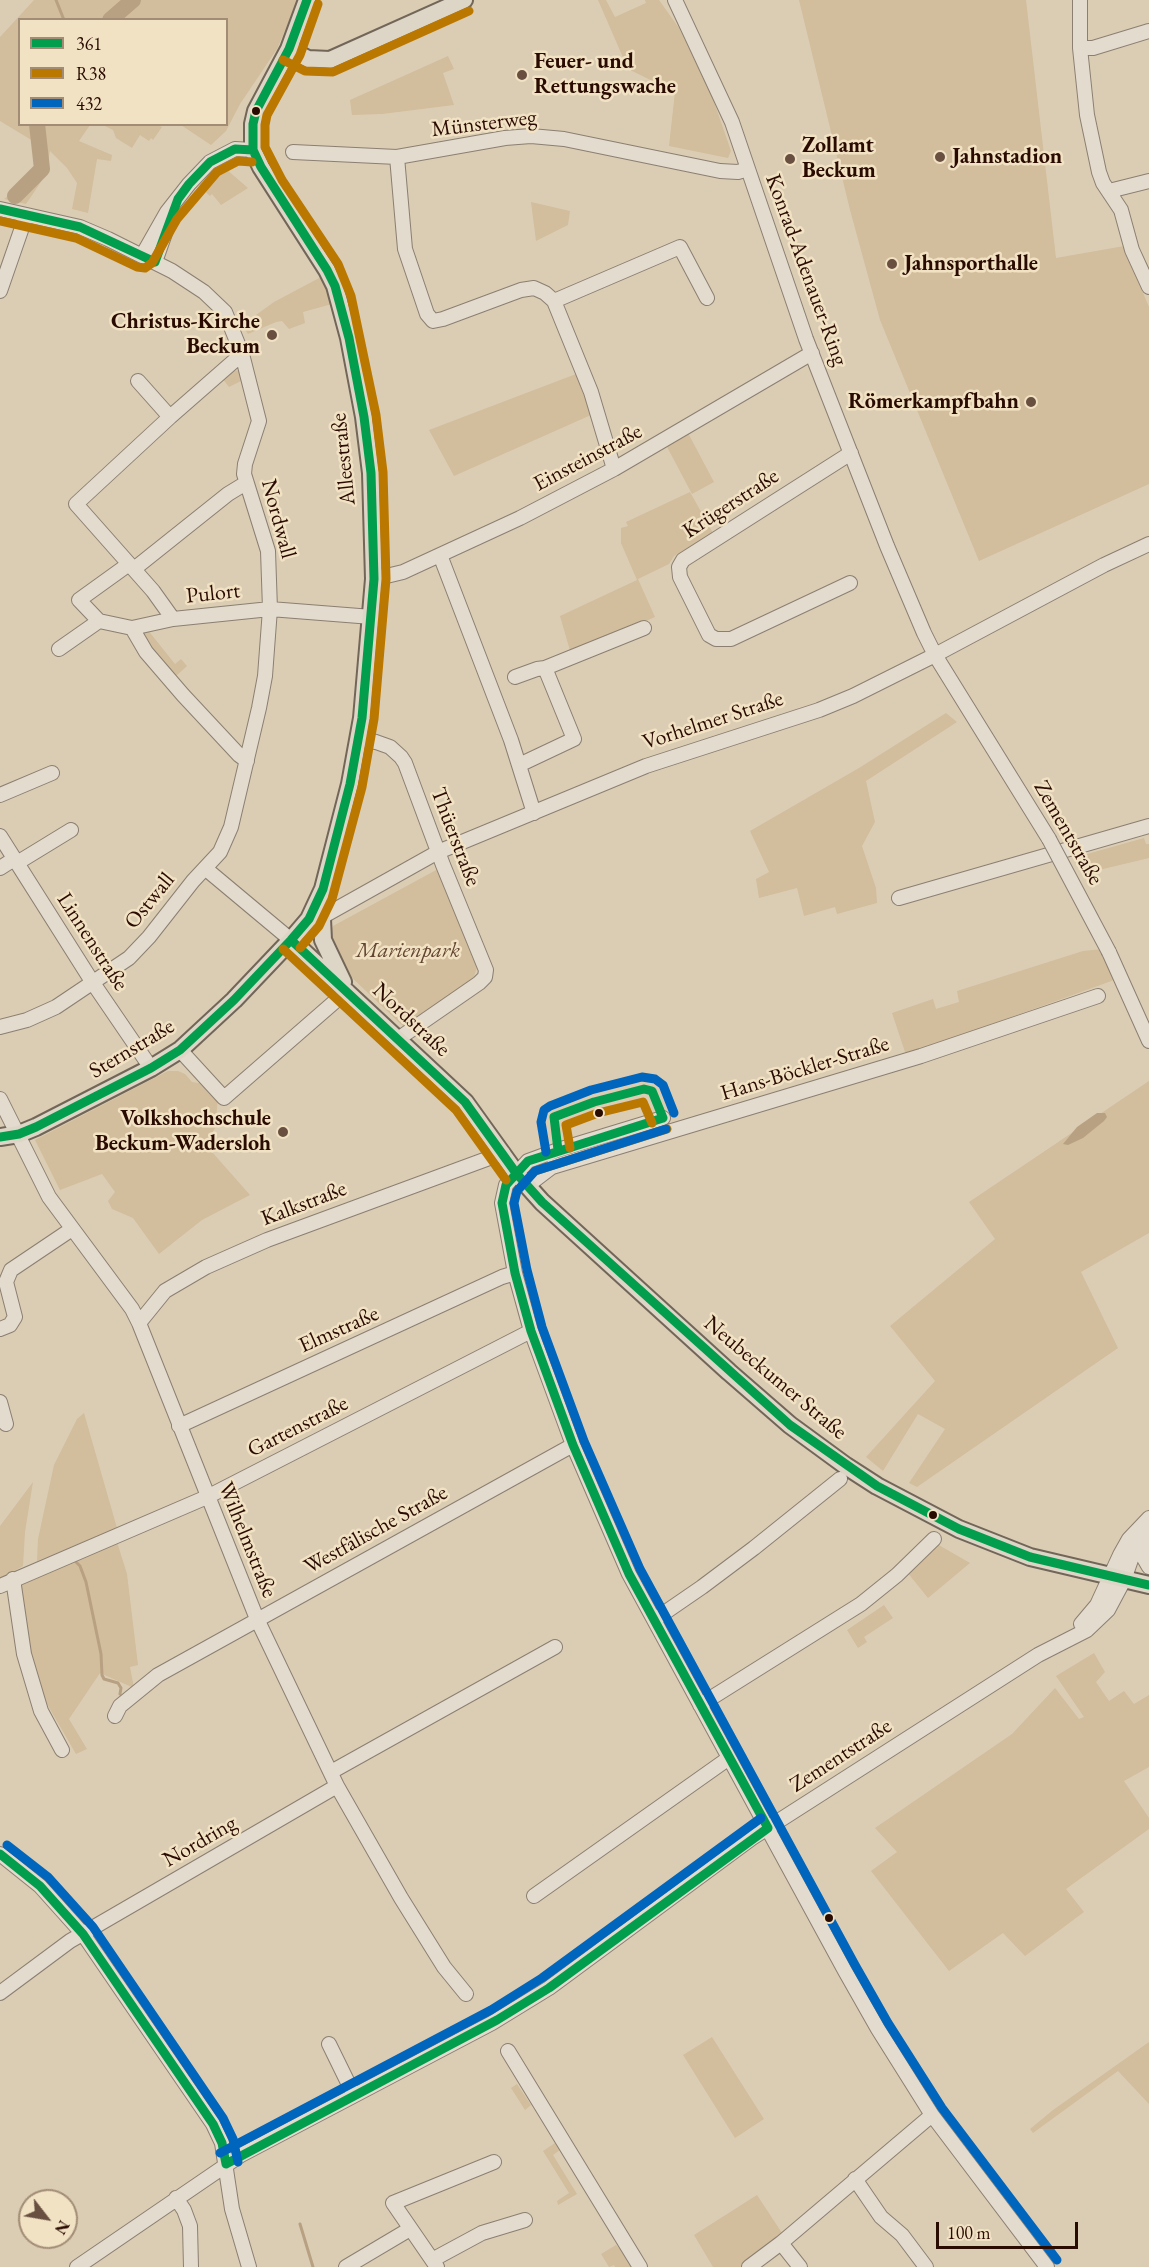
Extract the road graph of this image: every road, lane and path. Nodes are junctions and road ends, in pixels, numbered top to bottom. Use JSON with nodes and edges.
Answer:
{"nodes":[{"id":1,"x":307,"y":0,"type":"edge"},
{"id":2,"x":464,"y":0,"type":"edge"},
{"id":3,"x":675,"y":0,"type":"edge"},
{"id":4,"x":1080,"y":0,"type":"edge"},
{"id":5,"x":1149,"y":31,"type":"edge"},
{"id":6,"x":1080,"y":48,"type":"junction"},
{"id":7,"x":290,"y":49,"type":"junction"},
{"id":8,"x":253,"y":150,"type":"junction"},
{"id":9,"x":293,"y":152,"type":"dead end"},
{"id":10,"x":397,"y":157,"type":"junction"},
{"id":11,"x":748,"y":169,"type":"junction"},
{"id":12,"x":1149,"y":181,"type":"edge"},
{"id":13,"x":1108,"y":191,"type":"junction"},
{"id":14,"x":178,"y":199,"type":"junction"},
{"id":15,"x":0,"y":209,"type":"edge"},
{"id":16,"x":26,"y":216,"type":"junction"},
{"id":17,"x":142,"y":256,"type":"junction"},
{"id":18,"x":155,"y":262,"type":"junction"},
{"id":19,"x":1149,"y":287,"type":"edge"},
{"id":20,"x":0,"y":291,"type":"edge"},
{"id":21,"x":707,"y":298,"type":"dead end"},
{"id":22,"x":554,"y":301,"type":"junction"},
{"id":23,"x":812,"y":353,"type":"junction"},
{"id":24,"x":242,"y":354,"type":"junction"},
{"id":25,"x":138,"y":381,"type":"dead end"},
{"id":26,"x":170,"y":417,"type":"junction"},
{"id":27,"x":851,"y":453,"type":"junction"},
{"id":28,"x":614,"y":469,"type":"junction"},
{"id":29,"x":246,"y":483,"type":"junction"},
{"id":30,"x":1149,"y":544,"type":"edge"},
{"id":31,"x":440,"y":555,"type":"junction"},
{"id":32,"x":131,"y":566,"type":"junction"},
{"id":33,"x":374,"y":579,"type":"junction"},
{"id":34,"x":850,"y":584,"type":"dead end"},
{"id":35,"x":270,"y":609,"type":"junction"},
{"id":36,"x":372,"y":617,"type":"junction"},
{"id":37,"x":173,"y":619,"type":"junction"},
{"id":38,"x":99,"y":621,"type":"junction"},
{"id":39,"x":132,"y":628,"type":"junction"},
{"id":40,"x":644,"y":628,"type":"dead end"},
{"id":41,"x":59,"y":649,"type":"dead end"},
{"id":42,"x":935,"y":655,"type":"junction"},
{"id":43,"x":545,"y":668,"type":"junction"},
{"id":44,"x":515,"y":678,"type":"dead end"},
{"id":45,"x":359,"y":739,"type":"junction"},
{"id":46,"x":247,"y":762,"type":"junction"},
{"id":47,"x":519,"y":765,"type":"junction"},
{"id":48,"x":52,"y":773,"type":"dead end"},
{"id":49,"x":0,"y":795,"type":"edge"},
{"id":50,"x":534,"y":813,"type":"junction"},
{"id":51,"x":1149,"y":826,"type":"edge"},
{"id":52,"x":71,"y":830,"type":"dead end"},
{"id":53,"x":0,"y":836,"type":"edge"},
{"id":54,"x":438,"y":852,"type":"junction"},
{"id":55,"x":15,"y":861,"type":"junction"},
{"id":56,"x":0,"y":868,"type":"edge"},
{"id":57,"x":206,"y":869,"type":"junction"},
{"id":58,"x":321,"y":895,"type":"junction"},
{"id":59,"x":899,"y":898,"type":"dead end"},
{"id":60,"x":322,"y":917,"type":"junction"},
{"id":61,"x":291,"y":940,"type":"junction"},
{"id":62,"x":93,"y":983,"type":"junction"},
{"id":63,"x":346,"y":991,"type":"junction"},
{"id":64,"x":1098,"y":996,"type":"dead end"},
{"id":65,"x":0,"y":1027,"type":"edge"},
{"id":66,"x":398,"y":1039,"type":"junction"},
{"id":67,"x":1149,"y":1041,"type":"edge"},
{"id":68,"x":180,"y":1050,"type":"junction"},
{"id":69,"x":151,"y":1068,"type":"junction"},
{"id":70,"x":0,"y":1099,"type":"edge"},
{"id":71,"x":663,"y":1118,"type":"dead end"},
{"id":72,"x":19,"y":1134,"type":"junction"},
{"id":73,"x":0,"y":1137,"type":"edge"},
{"id":74,"x":503,"y":1153,"type":"junction"},
{"id":75,"x":521,"y":1179,"type":"junction"},
{"id":76,"x":72,"y":1229,"type":"junction"},
{"id":77,"x":515,"y":1272,"type":"junction"},
{"id":78,"x":139,"y":1323,"type":"junction"},
{"id":79,"x":0,"y":1329,"type":"edge"},
{"id":80,"x":531,"y":1331,"type":"junction"},
{"id":81,"x":0,"y":1402,"type":"edge"},
{"id":82,"x":6,"y":1424,"type":"dead end"},
{"id":83,"x":179,"y":1426,"type":"junction"},
{"id":84,"x":573,"y":1445,"type":"junction"},
{"id":85,"x":840,"y":1479,"type":"dead end"},
{"id":86,"x":207,"y":1497,"type":"junction"},
{"id":87,"x":1149,"y":1518,"type":"edge"},
{"id":88,"x":1147,"y":1532,"type":"edge"},
{"id":89,"x":934,"y":1539,"type":"dead end"},
{"id":90,"x":1149,"y":1567,"type":"edge"},
{"id":91,"x":1117,"y":1578,"type":"junction"},
{"id":92,"x":13,"y":1579,"type":"junction"},
{"id":93,"x":1149,"y":1585,"type":"edge"},
{"id":94,"x":0,"y":1586,"type":"edge"},
{"id":95,"x":257,"y":1619,"type":"junction"},
{"id":96,"x":654,"y":1620,"type":"junction"},
{"id":97,"x":555,"y":1647,"type":"dead end"},
{"id":98,"x":700,"y":1705,"type":"junction"},
{"id":99,"x":115,"y":1716,"type":"dead end"},
{"id":100,"x":62,"y":1750,"type":"dead end"},
{"id":101,"x":729,"y":1758,"type":"junction"},
{"id":102,"x":331,"y":1772,"type":"junction"},
{"id":103,"x":337,"y":1786,"type":"junction"},
{"id":104,"x":768,"y":1828,"type":"junction"},
{"id":105,"x":0,"y":1854,"type":"edge"},
{"id":106,"x":534,"y":1896,"type":"dead end"},
{"id":107,"x":83,"y":1934,"type":"junction"},
{"id":108,"x":0,"y":1993,"type":"edge"},
{"id":109,"x":466,"y":1994,"type":"dead end"},
{"id":110,"x":328,"y":2044,"type":"dead end"},
{"id":111,"x":508,"y":2051,"type":"dead end"},
{"id":112,"x":354,"y":2096,"type":"junction"},
{"id":113,"x":932,"y":2115,"type":"junction"},
{"id":114,"x":494,"y":2162,"type":"dead end"},
{"id":115,"x":226,"y":2164,"type":"junction"},
{"id":116,"x":855,"y":2179,"type":"junction"},
{"id":117,"x":176,"y":2198,"type":"junction"},
{"id":118,"x":525,"y":2220,"type":"dead end"},
{"id":119,"x":410,"y":2229,"type":"junction"},
{"id":120,"x":782,"y":2243,"type":"junction"},
{"id":121,"x":434,"y":2263,"type":"edge"},
{"id":122,"x":77,"y":2267,"type":"edge"},
{"id":123,"x":191,"y":2267,"type":"edge"},
{"id":124,"x":249,"y":2267,"type":"edge"},
{"id":125,"x":346,"y":2267,"type":"edge"},
{"id":126,"x":640,"y":2267,"type":"edge"},
{"id":127,"x":749,"y":2267,"type":"edge"},
{"id":128,"x":800,"y":2267,"type":"edge"},
{"id":129,"x":926,"y":2267,"type":"edge"},
{"id":130,"x":1047,"y":2267,"type":"edge"}],
"edges":[{"from":1,"to":7,"type":"main road","name":"Alleestraße"},
{"from":2,"to":7,"type":"main road"},
{"from":3,"to":11,"type":"street","name":"Konrad-Adenauer-Ring"},
{"from":4,"to":6,"type":"street"},
{"from":5,"to":6,"type":"street"},
{"from":6,"to":13,"type":"street"},
{"from":7,"to":8,"type":"main road","name":"Alleestraße"},
{"from":8,"to":14,"type":"street"},
{"from":8,"to":33,"type":"main road","name":"Alleestraße"},
{"from":9,"to":10,"type":"street","name":"Münsterweg"},
{"from":10,"to":11,"type":"street","name":"Münsterweg"},
{"from":10,"to":22,"type":"street"},
{"from":11,"to":23,"type":"street","name":"Konrad-Adenauer-Ring"},
{"from":12,"to":13,"type":"street"},
{"from":13,"to":19,"type":"street"},
{"from":14,"to":17,"type":"street"},
{"from":14,"to":18,"type":"street"},
{"from":15,"to":16,"type":"street","name":"Nordwall"},
{"from":16,"to":17,"type":"street","name":"Nordwall"},
{"from":16,"to":20,"type":"street"},
{"from":17,"to":18,"type":"street","name":"Nordwall"},
{"from":18,"to":24,"type":"street","name":"Nordwall"},
{"from":21,"to":22,"type":"street"},
{"from":22,"to":28,"type":"street"},
{"from":23,"to":27,"type":"street","name":"Konrad-Adenauer-Ring"},
{"from":23,"to":28,"type":"street","name":"Einsteinstraße"},
{"from":24,"to":26,"type":"street"},
{"from":24,"to":29,"type":"street","name":"Nordwall"},
{"from":25,"to":26,"type":"street"},
{"from":26,"to":32,"type":"street","name":"Pulort"},
{"from":27,"to":34,"type":"street","name":"Krügerstraße"},
{"from":27,"to":42,"type":"street","name":"Konrad-Adenauer-Ring"},
{"from":28,"to":31,"type":"street","name":"Einsteinstraße"},
{"from":29,"to":32,"type":"street"},
{"from":29,"to":35,"type":"street","name":"Nordwall"},
{"from":30,"to":42,"type":"street","name":"Vorhelmer Straße"},
{"from":31,"to":33,"type":"street","name":"Einsteinstraße"},
{"from":31,"to":47,"type":"street"},
{"from":32,"to":37,"type":"street","name":"Pulort"},
{"from":32,"to":38,"type":"street"},
{"from":33,"to":36,"type":"main road","name":"Alleestraße"},
{"from":35,"to":36,"type":"street","name":"Pulort"},
{"from":35,"to":37,"type":"street","name":"Pulort"},
{"from":35,"to":46,"type":"street","name":"Nordwall"},
{"from":36,"to":45,"type":"main road","name":"Alleestraße"},
{"from":37,"to":39,"type":"street"},
{"from":38,"to":39,"type":"street"},
{"from":38,"to":41,"type":"street"},
{"from":39,"to":46,"type":"street"},
{"from":40,"to":43,"type":"street"},
{"from":42,"to":50,"type":"street","name":"Vorhelmer Straße"},
{"from":42,"to":67,"type":"street","name":"Zementstraße","bridge":true},
{"from":43,"to":44,"type":"street"},
{"from":43,"to":47,"type":"street"},
{"from":45,"to":54,"type":"street","name":"Thüerstraße"},
{"from":45,"to":58,"type":"main road","name":"Alleestraße"},
{"from":46,"to":57,"type":"street","name":"Nordwall"},
{"from":47,"to":50,"type":"street"},
{"from":48,"to":49,"type":"street"},
{"from":50,"to":54,"type":"street","name":"Vorhelmer Straße"},
{"from":51,"to":59,"type":"street"},
{"from":52,"to":55,"type":"street"},
{"from":53,"to":55,"type":"street","name":"Linnenstraße"},
{"from":54,"to":60,"type":"street","name":"Vorhelmer Straße"},
{"from":54,"to":66,"type":"street","name":"Thüerstraße"},
{"from":55,"to":56,"type":"street"},
{"from":55,"to":62,"type":"street","name":"Linnenstraße"},
{"from":57,"to":61,"type":"street","name":"Nordstraße"},
{"from":57,"to":62,"type":"street","name":"Ostwall"},
{"from":58,"to":60,"type":"main road","name":"Alleestraße"},
{"from":58,"to":61,"type":"main road","name":"Alleestraße"},
{"from":60,"to":61,"type":"main road","name":"Vorhelmer Straße"},
{"from":60,"to":63,"type":"main road","name":"Alleestraße"},
{"from":61,"to":63,"type":"main road","name":"Nordstraße"},
{"from":61,"to":68,"type":"main road","name":"Sternstraße"},
{"from":62,"to":65,"type":"street","name":"Ostwall"},
{"from":62,"to":69,"type":"street","name":"Linnenstraße"},
{"from":63,"to":66,"type":"main road","name":"Nordstraße"},
{"from":63,"to":68,"type":"street"},
{"from":64,"to":75,"type":"street","name":"Hans-Böckler-Straße"},
{"from":66,"to":74,"type":"main road","name":"Nordstraße"},
{"from":68,"to":69,"type":"main road","name":"Sternstraße"},
{"from":69,"to":72,"type":"main road","name":"Sternstraße"},
{"from":70,"to":72,"type":"street","name":"Wilhelmstraße"},
{"from":71,"to":75,"type":"street"},
{"from":72,"to":73,"type":"main road","name":"Sternstraße"},
{"from":72,"to":76,"type":"street","name":"Wilhelmstraße"},
{"from":74,"to":75,"type":"main road","name":"Nordstraße"},
{"from":74,"to":78,"type":"street","name":"Kalkstraße"},
{"from":75,"to":77,"type":"street"},
{"from":75,"to":91,"type":"main road","name":"Neubeckumer Straße"},
{"from":76,"to":78,"type":"street","name":"Wilhelmstraße"},
{"from":76,"to":79,"type":"street"},
{"from":77,"to":80,"type":"street"},
{"from":77,"to":83,"type":"street","name":"Elmstraße"},
{"from":78,"to":83,"type":"street","name":"Wilhelmstraße"},
{"from":80,"to":84,"type":"street"},
{"from":80,"to":86,"type":"street","name":"Gartenstraße"},
{"from":81,"to":82,"type":"street"},
{"from":83,"to":86,"type":"street","name":"Wilhelmstraße"},
{"from":84,"to":95,"type":"street","name":"Westfälische Straße"},
{"from":84,"to":96,"type":"street"},
{"from":85,"to":96,"type":"street"},
{"from":86,"to":92,"type":"street","name":"Gartenstraße"},
{"from":86,"to":95,"type":"street","name":"Wilhelmstraße"},
{"from":87,"to":91,"type":"street","name":"Zementstraße"},
{"from":88,"to":90,"type":"street"},
{"from":88,"to":91,"type":"street","name":"Zementstraße"},
{"from":89,"to":98,"type":"street"},
{"from":91,"to":93,"type":"main road","name":"Neubeckumer Straße"},
{"from":91,"to":104,"type":"street","name":"Zementstraße"},
{"from":92,"to":94,"type":"street","name":"Gartenstraße"},
{"from":92,"to":100,"type":"street"},
{"from":95,"to":99,"type":"street","name":"Westfälische Straße"},
{"from":95,"to":102,"type":"street","name":"Wilhelmstraße"},
{"from":96,"to":98,"type":"street"},
{"from":97,"to":102,"type":"street"},
{"from":98,"to":101,"type":"street"},
{"from":101,"to":104,"type":"street"},
{"from":101,"to":106,"type":"street"},
{"from":102,"to":103,"type":"street","name":"Wilhelmstraße"},
{"from":103,"to":107,"type":"street","name":"Nordring"},
{"from":103,"to":109,"type":"street","name":"Wilhelmstraße"},
{"from":104,"to":112,"type":"street","name":"Zementstraße"},
{"from":104,"to":113,"type":"street"},
{"from":105,"to":107,"type":"street"},
{"from":107,"to":108,"type":"street","name":"Nordring"},
{"from":107,"to":115,"type":"street"},
{"from":110,"to":112,"type":"street"},
{"from":111,"to":126,"type":"street"},
{"from":112,"to":115,"type":"street","name":"Zementstraße"},
{"from":113,"to":116,"type":"street"},
{"from":113,"to":130,"type":"street"},
{"from":114,"to":119,"type":"street"},
{"from":115,"to":117,"type":"street","name":"Zementstraße"},
{"from":115,"to":124,"type":"street"},
{"from":116,"to":120,"type":"street"},
{"from":116,"to":129,"type":"street"},
{"from":117,"to":122,"type":"street","name":"Zementstraße"},
{"from":117,"to":123,"type":"street"},
{"from":118,"to":121,"type":"street"},
{"from":119,"to":121,"type":"street"},
{"from":119,"to":125,"type":"street"},
{"from":120,"to":127,"type":"street"},
{"from":120,"to":128,"type":"street"}]}
